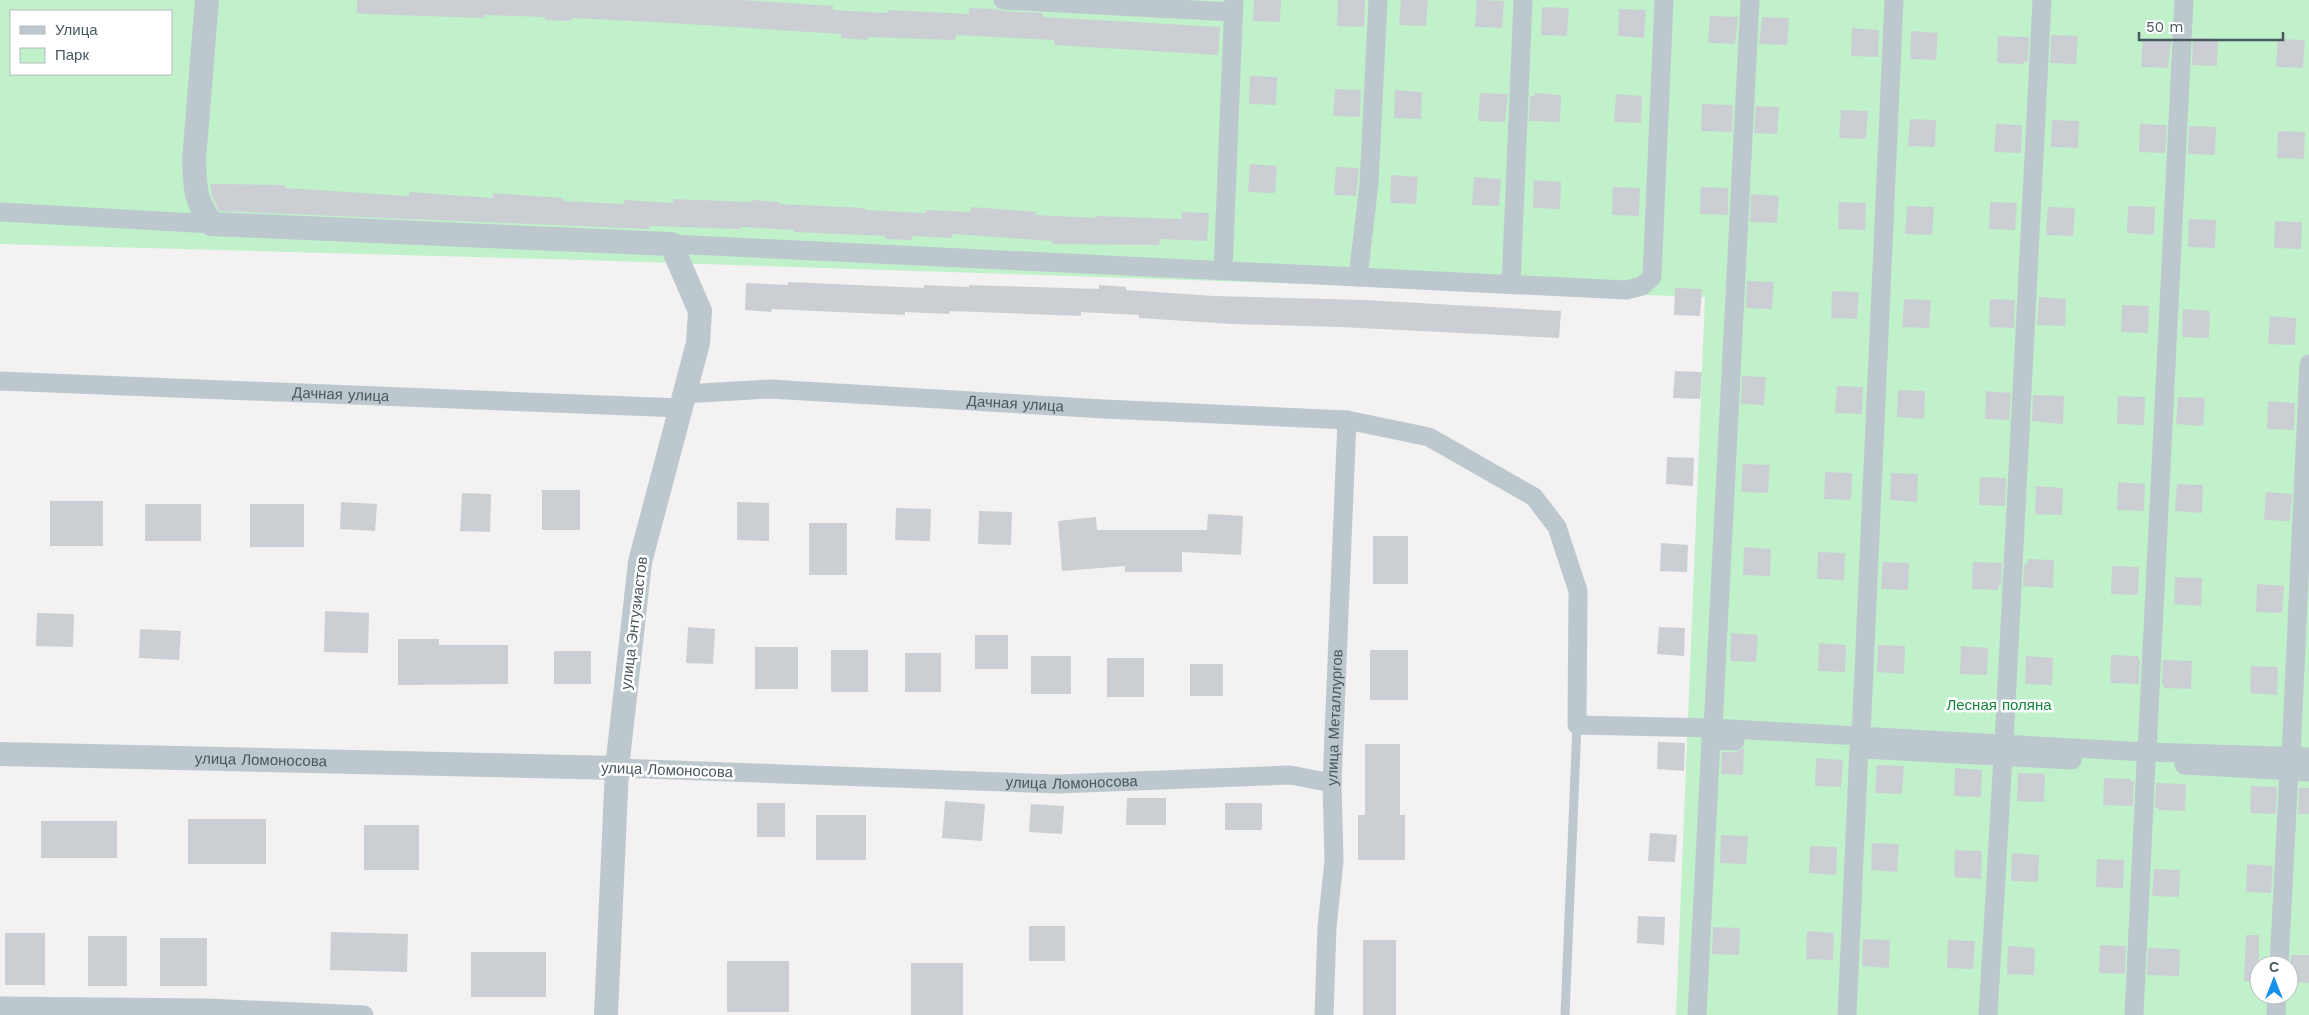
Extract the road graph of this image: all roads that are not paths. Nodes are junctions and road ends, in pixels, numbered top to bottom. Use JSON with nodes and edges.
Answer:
{"nodes":[{"id":1,"x":207,"y":0,"type":"edge"},
{"id":2,"x":1003,"y":0,"type":"edge"},
{"id":3,"x":1378,"y":0,"type":"edge"},
{"id":4,"x":1523,"y":0,"type":"edge"},
{"id":5,"x":1664,"y":0,"type":"edge"},
{"id":6,"x":1750,"y":0,"type":"edge"},
{"id":7,"x":1894,"y":0,"type":"edge"},
{"id":8,"x":2042,"y":0,"type":"edge"},
{"id":9,"x":2184,"y":0,"type":"edge"},
{"id":10,"x":1234,"y":6,"type":"edge"},
{"id":11,"x":0,"y":212,"type":"edge"},
{"id":12,"x":212,"y":224,"type":"junction"},
{"id":13,"x":672,"y":244,"type":"junction"},
{"id":14,"x":1223,"y":270,"type":"junction"},
{"id":15,"x":1358,"y":277,"type":"junction"},
{"id":16,"x":1511,"y":284,"type":"junction"},
{"id":17,"x":2309,"y":364,"type":"edge"},
{"id":18,"x":0,"y":381,"type":"edge"},
{"id":19,"x":683,"y":401,"type":"junction"},
{"id":20,"x":1347,"y":420,"type":"junction"},
{"id":21,"x":1577,"y":725,"type":"junction"},
{"id":22,"x":1712,"y":728,"type":"junction"},
{"id":23,"x":1860,"y":742,"type":"junction"},
{"id":24,"x":2004,"y":750,"type":"junction"},
{"id":25,"x":0,"y":754,"type":"edge"},
{"id":26,"x":2147,"y":758,"type":"junction"},
{"id":27,"x":2296,"y":761,"type":"edge"},
{"id":28,"x":618,"y":768,"type":"junction"},
{"id":29,"x":2309,"y":772,"type":"edge"},
{"id":30,"x":1332,"y":783,"type":"junction"},
{"id":31,"x":2280,"y":955,"type":"edge"},
{"id":32,"x":0,"y":1006,"type":"edge"},
{"id":33,"x":207,"y":1012,"type":"edge"},
{"id":34,"x":364,"y":1015,"type":"edge"},
{"id":35,"x":606,"y":1015,"type":"edge"},
{"id":36,"x":1324,"y":1015,"type":"edge"},
{"id":37,"x":1565,"y":1015,"type":"edge"},
{"id":38,"x":1697,"y":1015,"type":"edge"},
{"id":39,"x":1847,"y":1015,"type":"edge"},
{"id":40,"x":1988,"y":1015,"type":"edge"},
{"id":41,"x":2134,"y":1015,"type":"edge"}],
"edges":[{"from":1,"to":12,"type":"street"},
{"from":2,"to":10,"type":"street"},
{"from":3,"to":15,"type":"street"},
{"from":4,"to":16,"type":"street"},
{"from":5,"to":16,"type":"street"},
{"from":6,"to":22,"type":"street"},
{"from":7,"to":23,"type":"street"},
{"from":8,"to":24,"type":"street"},
{"from":9,"to":26,"type":"street"},
{"from":10,"to":14,"type":"street"},
{"from":11,"to":12,"type":"street"},
{"from":12,"to":13,"type":"street"},
{"from":13,"to":14,"type":"street"},
{"from":13,"to":19,"type":"street","name":"улица Энтузиастов"},
{"from":14,"to":15,"type":"street"},
{"from":15,"to":16,"type":"street"},
{"from":17,"to":27,"type":"street"},
{"from":18,"to":19,"type":"street","name":"Дачная улица"},
{"from":19,"to":20,"type":"street","name":"Дачная улица"},
{"from":19,"to":28,"type":"street","name":"улица Энтузиастов"},
{"from":20,"to":21,"type":"street","name":"Дачная улица"},
{"from":20,"to":30,"type":"street","name":"улица Металлургов"},
{"from":21,"to":22,"type":"street"},
{"from":21,"to":37,"type":"lane"},
{"from":22,"to":23,"type":"street"},
{"from":23,"to":24,"type":"street"},
{"from":23,"to":38,"type":"street"},
{"from":23,"to":39,"type":"street"},
{"from":24,"to":26,"type":"street"},
{"from":24,"to":40,"type":"street"},
{"from":25,"to":28,"type":"street","name":"улица Ломоносова"},
{"from":26,"to":27,"type":"street"},
{"from":26,"to":41,"type":"street"},
{"from":27,"to":29,"type":"street"},
{"from":27,"to":31,"type":"street"},
{"from":28,"to":30,"type":"street","name":"улица Ломоносова"},
{"from":28,"to":35,"type":"street","name":"улица Энтузиастов"},
{"from":30,"to":36,"type":"street","name":"улица Металлургов"},
{"from":32,"to":33,"type":"street"},
{"from":33,"to":34,"type":"street"}]}
